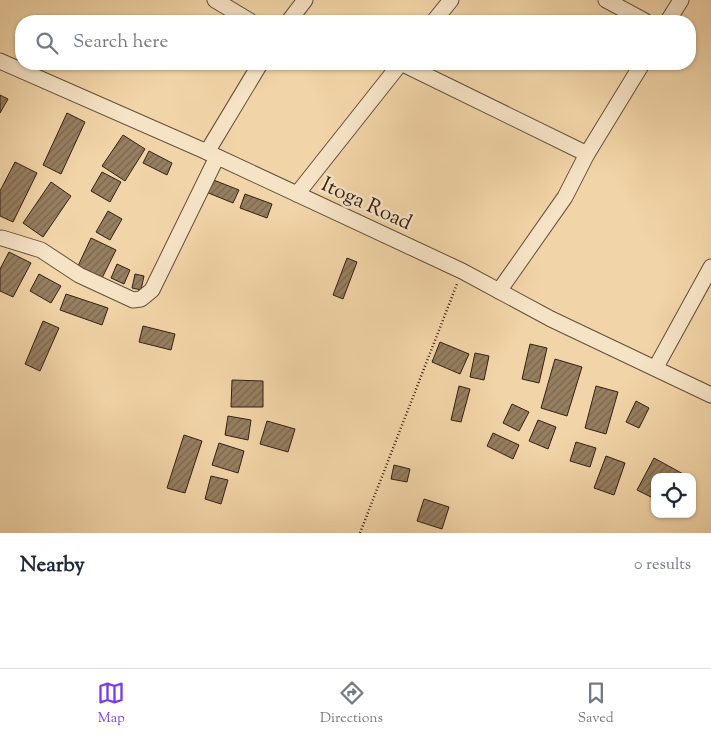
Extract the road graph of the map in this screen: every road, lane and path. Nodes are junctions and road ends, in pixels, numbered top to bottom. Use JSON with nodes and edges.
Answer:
{"nodes":[{"id":1,"x":215,"y":0,"type":"edge"},
{"id":2,"x":305,"y":0,"type":"edge"},
{"id":3,"x":451,"y":0,"type":"edge"},
{"id":4,"x":606,"y":0,"type":"edge"},
{"id":5,"x":681,"y":0,"type":"edge"},
{"id":6,"x":240,"y":15,"type":"edge"},
{"id":7,"x":294,"y":15,"type":"edge"},
{"id":8,"x":439,"y":15,"type":"edge"},
{"id":9,"x":634,"y":15,"type":"edge"},
{"id":10,"x":672,"y":15,"type":"edge"},
{"id":11,"x":0,"y":61,"type":"edge"},
{"id":12,"x":15,"y":67,"type":"edge"},
{"id":13,"x":23,"y":70,"type":"edge"},
{"id":14,"x":257,"y":70,"type":"edge"},
{"id":15,"x":397,"y":70,"type":"edge"},
{"id":16,"x":414,"y":70,"type":"edge"},
{"id":17,"x":638,"y":70,"type":"edge"},
{"id":18,"x":587,"y":154,"type":"junction"},
{"id":19,"x":212,"y":155,"type":"junction"},
{"id":20,"x":297,"y":194,"type":"junction"},
{"id":21,"x":2,"y":238,"type":"dead end"},
{"id":22,"x":711,"y":267,"type":"edge"},
{"id":23,"x":462,"y":271,"type":"junction"},
{"id":24,"x":499,"y":291,"type":"junction"},
{"id":25,"x":656,"y":367,"type":"junction"},
{"id":26,"x":711,"y":395,"type":"edge"},
{"id":27,"x":360,"y":533,"type":"edge"}],
"edges":[{"from":1,"to":6,"type":"street"},
{"from":2,"to":7,"type":"street"},
{"from":3,"to":8,"type":"street"},
{"from":4,"to":9,"type":"street"},
{"from":5,"to":10,"type":"street"},
{"from":11,"to":12,"type":"street","name":"Itoga Road"},
{"from":13,"to":19,"type":"street","name":"Itoga Road"},
{"from":14,"to":19,"type":"street"},
{"from":15,"to":20,"type":"street"},
{"from":16,"to":18,"type":"street"},
{"from":17,"to":18,"type":"street"},
{"from":18,"to":24,"type":"street"},
{"from":19,"to":20,"type":"street","name":"Itoga Road"},
{"from":19,"to":21,"type":"street"},
{"from":20,"to":23,"type":"street","name":"Itoga Road"},
{"from":22,"to":25,"type":"street"},
{"from":23,"to":24,"type":"street","name":"Itoga Road"},
{"from":23,"to":27,"type":"path"},
{"from":24,"to":25,"type":"street","name":"Itoga Road"},
{"from":25,"to":26,"type":"street","name":"Itoga Road"}]}
